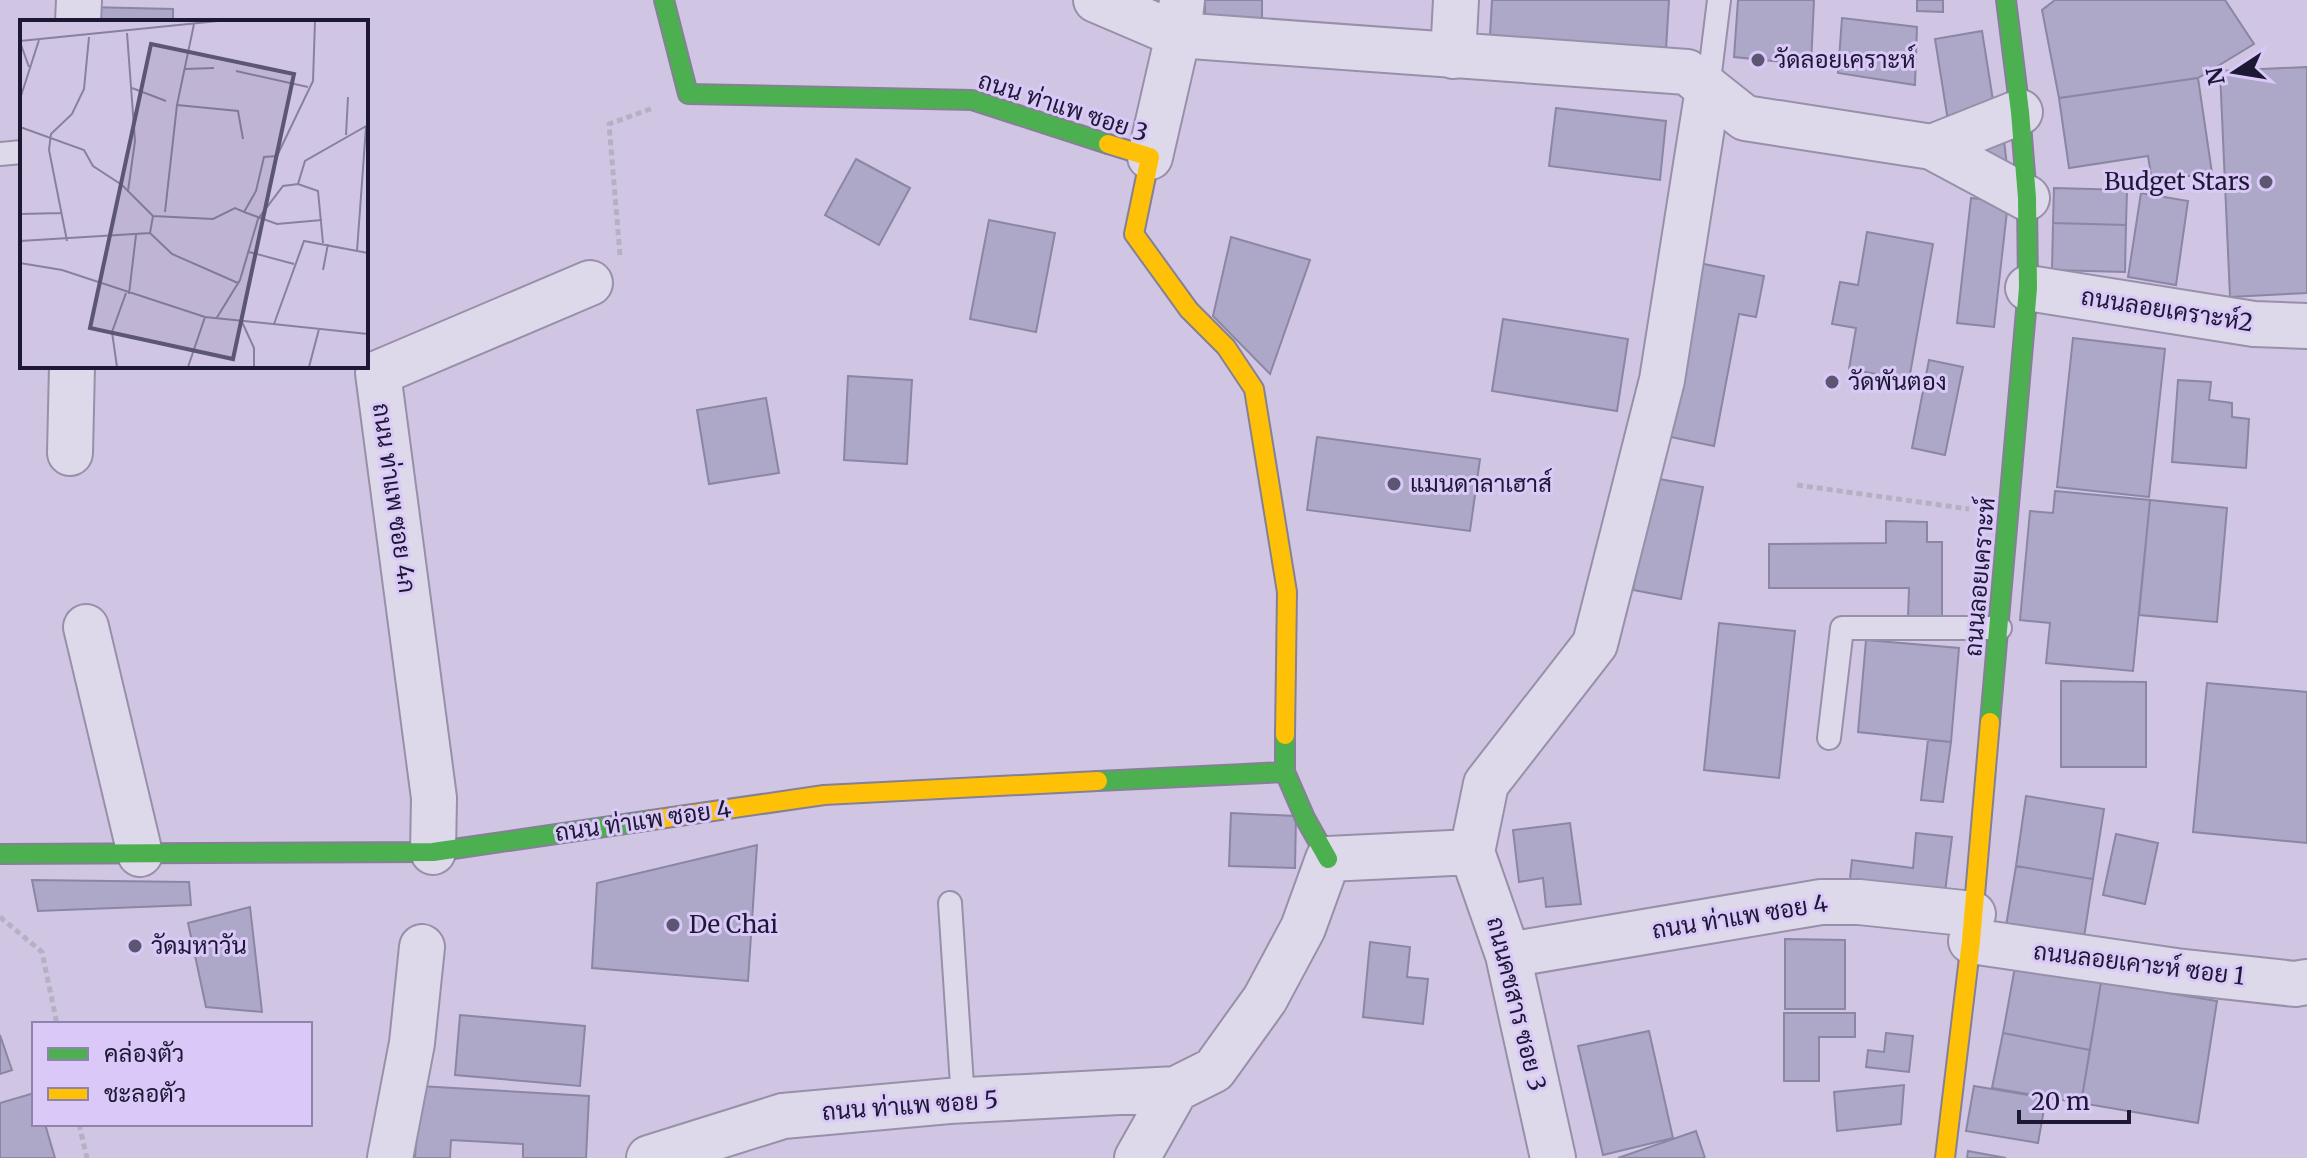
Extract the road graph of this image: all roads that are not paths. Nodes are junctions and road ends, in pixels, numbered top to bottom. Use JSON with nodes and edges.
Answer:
{"nodes":[{"id":1,"x":79,"y":0,"type":"edge"},
{"id":2,"x":664,"y":0,"type":"edge"},
{"id":3,"x":1096,"y":0,"type":"edge"},
{"id":4,"x":1456,"y":0,"type":"edge"},
{"id":5,"x":1719,"y":0,"type":"edge"},
{"id":6,"x":2006,"y":0,"type":"edge"},
{"id":7,"x":1180,"y":18,"type":"edge"},
{"id":8,"x":78,"y":20,"type":"edge"},
{"id":9,"x":1453,"y":56,"type":"junction"},
{"id":10,"x":1708,"y":89,"type":"junction"},
{"id":11,"x":2020,"y":112,"type":"junction"},
{"id":12,"x":1932,"y":147,"type":"junction"},
{"id":13,"x":20,"y":152,"type":"edge"},
{"id":14,"x":0,"y":154,"type":"edge"},
{"id":15,"x":1150,"y":157,"type":"junction"},
{"id":16,"x":2027,"y":198,"type":"junction"},
{"id":17,"x":590,"y":283,"type":"road end"},
{"id":18,"x":2028,"y":288,"type":"junction"},
{"id":19,"x":2307,"y":326,"type":"edge"},
{"id":20,"x":72,"y":368,"type":"edge"},
{"id":21,"x":70,"y":453,"type":"dead end"},
{"id":22,"x":86,"y":627,"type":"dead end"},
{"id":23,"x":2000,"y":628,"type":"junction"},
{"id":24,"x":1829,"y":738,"type":"dead end"},
{"id":25,"x":1285,"y":772,"type":"junction"},
{"id":26,"x":433,"y":852,"type":"junction"},
{"id":27,"x":1472,"y":852,"type":"junction"},
{"id":28,"x":0,"y":854,"type":"edge"},
{"id":29,"x":140,"y":854,"type":"junction"},
{"id":30,"x":1328,"y":859,"type":"junction"},
{"id":31,"x":950,"y":903,"type":"dead end"},
{"id":32,"x":1972,"y":928,"type":"junction"},
{"id":33,"x":422,"y":947,"type":"dead end"},
{"id":34,"x":1508,"y":955,"type":"junction"},
{"id":35,"x":2307,"y":982,"type":"edge"},
{"id":36,"x":1176,"y":1089,"type":"junction"},
{"id":37,"x":963,"y":1100,"type":"junction"},
{"id":38,"x":390,"y":1158,"type":"edge"},
{"id":39,"x":649,"y":1158,"type":"edge"},
{"id":40,"x":1137,"y":1158,"type":"edge"},
{"id":41,"x":1553,"y":1158,"type":"edge"},
{"id":42,"x":1945,"y":1158,"type":"edge"}],
"edges":[{"from":1,"to":8,"type":"street"},
{"from":2,"to":15,"type":"street","name":"ถนน ท่าแพ ซอย 3"},
{"from":3,"to":7,"type":"street"},
{"from":4,"to":9,"type":"street"},
{"from":5,"to":10,"type":"lane"},
{"from":6,"to":11,"type":"street","name":"ถนนลอยเคราะห์"},
{"from":7,"to":9,"type":"street"},
{"from":7,"to":15,"type":"street"},
{"from":9,"to":10,"type":"street"},
{"from":10,"to":12,"type":"street"},
{"from":10,"to":27,"type":"street"},
{"from":11,"to":12,"type":"street"},
{"from":11,"to":16,"type":"street","name":"ถนนลอยเคราะห์"},
{"from":12,"to":16,"type":"street"},
{"from":13,"to":14,"type":"lane"},
{"from":15,"to":25,"type":"street","name":"ถนน ท่าแพ ซอย 3"},
{"from":16,"to":18,"type":"street","name":"ถนนลอยเคราะห์"},
{"from":17,"to":26,"type":"street","name":"ถนน ท่าแพ ซอย 4ก"},
{"from":18,"to":19,"type":"street","name":"ถนนลอยเคราะห์2"},
{"from":18,"to":23,"type":"street","name":"ถนนลอยเคราะห์"},
{"from":20,"to":21,"type":"street"},
{"from":22,"to":29,"type":"street"},
{"from":23,"to":24,"type":"lane"},
{"from":23,"to":32,"type":"street","name":"ถนนลอยเคราะห์"},
{"from":25,"to":26,"type":"street","name":"ถนน ท่าแพ ซอย 4"},
{"from":25,"to":30,"type":"street","name":"ถนน ท่าแพ ซอย 3"},
{"from":26,"to":29,"type":"street","name":"ถนน ท่าแพ ซอย 4"},
{"from":27,"to":30,"type":"street"},
{"from":27,"to":34,"type":"street","name":"ถนนคชสาร ซอย 3"},
{"from":28,"to":29,"type":"street","name":"ถนน ท่าแพ ซอย 4"},
{"from":30,"to":36,"type":"street"},
{"from":31,"to":37,"type":"lane"},
{"from":32,"to":34,"type":"street","name":"ถนน ท่าแพ ซอย 4"},
{"from":32,"to":35,"type":"street","name":"ถนนลอยเคาะห์ ซอย 1"},
{"from":32,"to":42,"type":"street","name":"ถนนลอยเคราะห์"},
{"from":33,"to":38,"type":"street"},
{"from":34,"to":41,"type":"street","name":"ถนนคชสาร ซอย 3"},
{"from":36,"to":37,"type":"street","name":"ถนน ท่าแพ ซอย 5"},
{"from":36,"to":40,"type":"street"},
{"from":37,"to":39,"type":"street","name":"ถนน ท่าแพ ซอย 5"}]}
